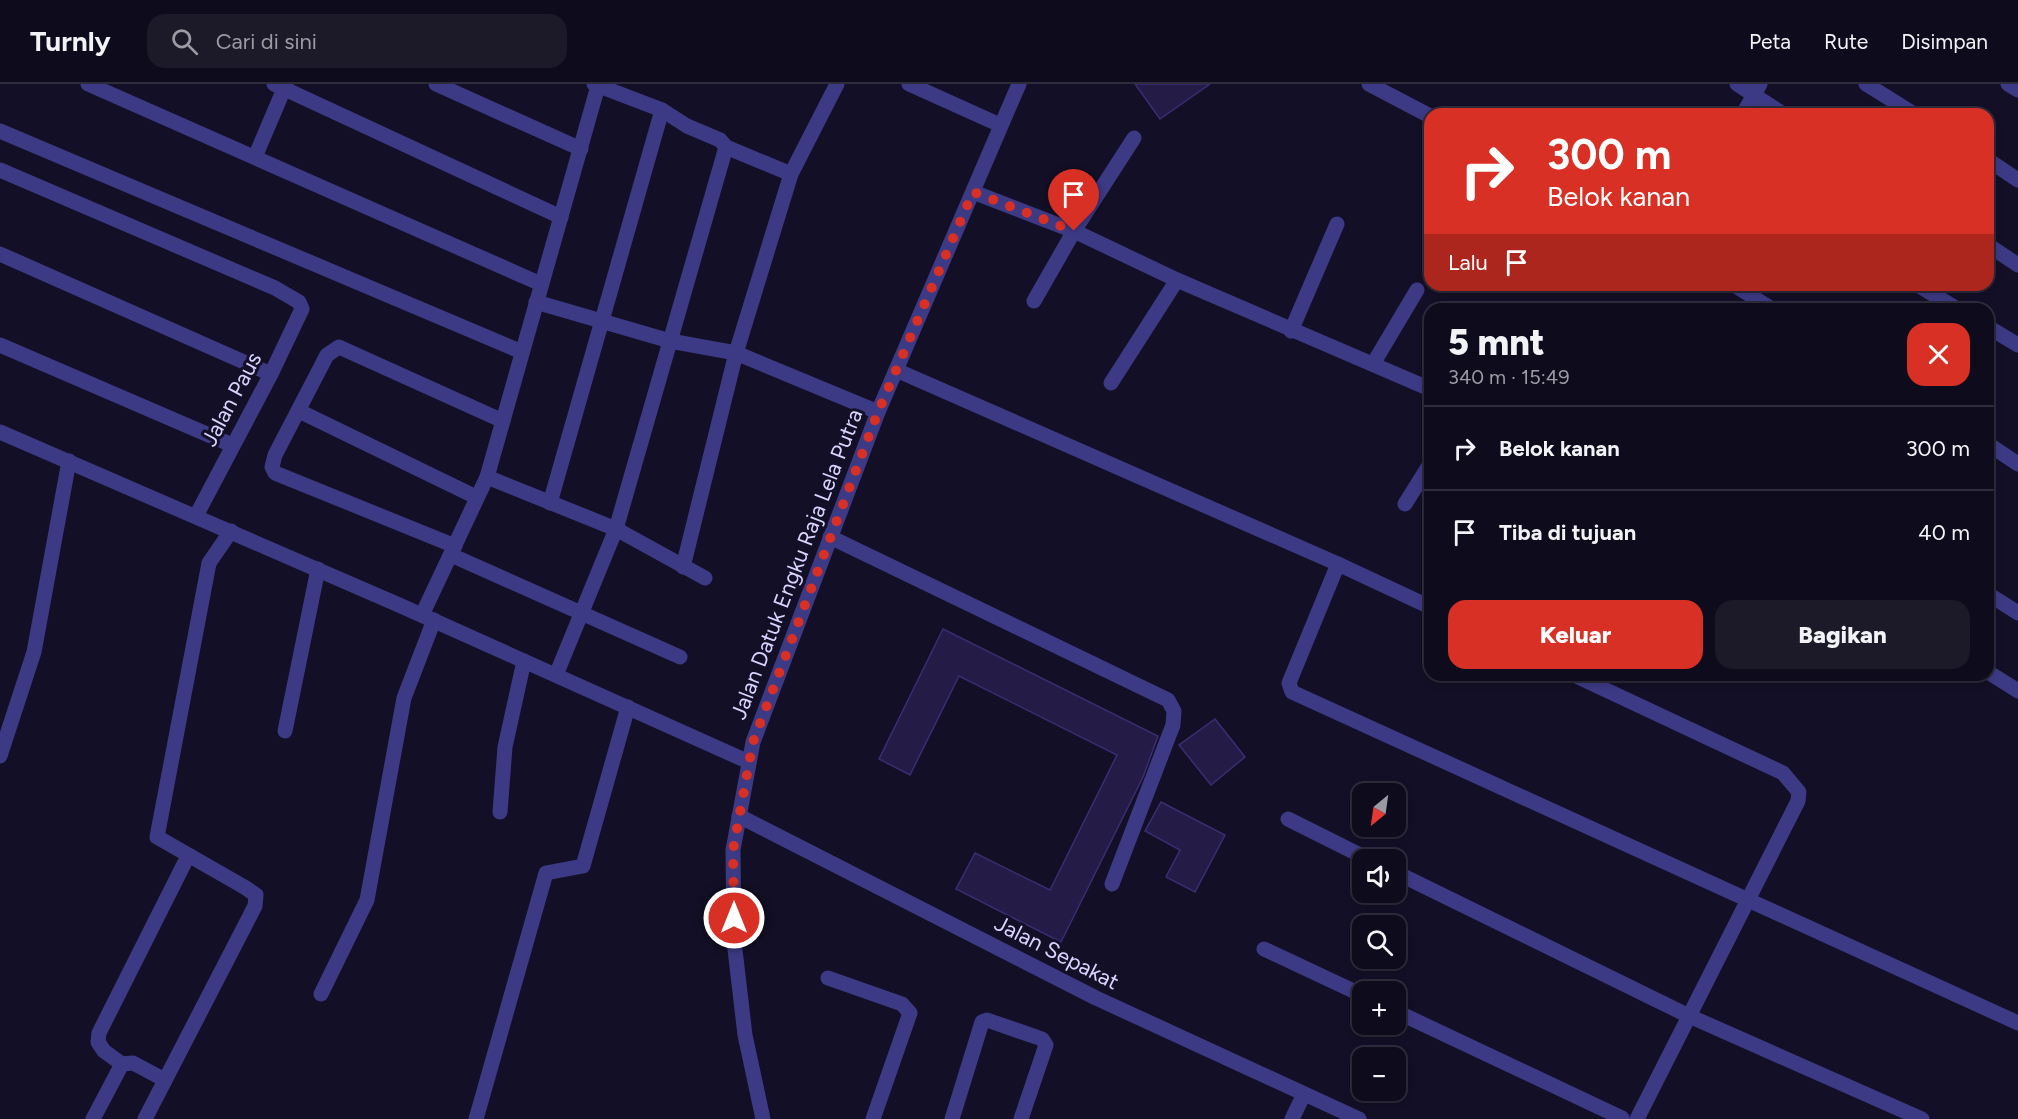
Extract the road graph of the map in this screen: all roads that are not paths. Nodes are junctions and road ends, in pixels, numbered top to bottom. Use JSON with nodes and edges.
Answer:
{"nodes":[{"id":1,"x":88,"y":84,"type":"edge"},
{"id":2,"x":436,"y":84,"type":"edge"},
{"id":3,"x":837,"y":84,"type":"edge"},
{"id":4,"x":909,"y":84,"type":"edge"},
{"id":5,"x":1019,"y":84,"type":"edge"},
{"id":6,"x":1369,"y":84,"type":"edge"},
{"id":7,"x":1737,"y":84,"type":"edge"},
{"id":8,"x":1866,"y":84,"type":"edge"},
{"id":9,"x":2008,"y":84,"type":"edge"},
{"id":10,"x":596,"y":85,"type":"edge"},
{"id":11,"x":281,"y":86,"type":"edge"},
{"id":12,"x":454,"y":88,"type":"edge"},
{"id":13,"x":1757,"y":89,"type":"edge"},
{"id":14,"x":2018,"y":90,"type":"edge"},
{"id":15,"x":1746,"y":108,"type":"edge"},
{"id":16,"x":1778,"y":108,"type":"edge"},
{"id":17,"x":1904,"y":108,"type":"edge"},
{"id":18,"x":662,"y":110,"type":"junction"},
{"id":19,"x":1424,"y":113,"type":"edge"},
{"id":20,"x":1000,"y":125,"type":"junction"},
{"id":21,"x":0,"y":131,"type":"edge"},
{"id":22,"x":1134,"y":138,"type":"dead end"},
{"id":23,"x":726,"y":147,"type":"junction"},
{"id":24,"x":581,"y":149,"type":"junction"},
{"id":25,"x":255,"y":158,"type":"junction"},
{"id":26,"x":1994,"y":164,"type":"edge"},
{"id":27,"x":0,"y":170,"type":"edge"},
{"id":28,"x":791,"y":174,"type":"junction"},
{"id":29,"x":2018,"y":180,"type":"edge"},
{"id":30,"x":973,"y":192,"type":"junction"},
{"id":31,"x":561,"y":217,"type":"junction"},
{"id":32,"x":1337,"y":224,"type":"dead end"},
{"id":33,"x":1074,"y":231,"type":"junction"},
{"id":34,"x":1994,"y":250,"type":"edge"},
{"id":35,"x":0,"y":254,"type":"edge"},
{"id":36,"x":2018,"y":265,"type":"edge"},
{"id":37,"x":1177,"y":280,"type":"junction"},
{"id":38,"x":541,"y":284,"type":"junction"},
{"id":39,"x":1417,"y":290,"type":"dead end"},
{"id":40,"x":1744,"y":291,"type":"edge"},
{"id":41,"x":1928,"y":291,"type":"edge"},
{"id":42,"x":1034,"y":301,"type":"dead end"},
{"id":43,"x":536,"y":302,"type":"junction"},
{"id":44,"x":1762,"y":303,"type":"edge"},
{"id":45,"x":1947,"y":303,"type":"edge"},
{"id":46,"x":601,"y":320,"type":"junction"},
{"id":47,"x":1290,"y":331,"type":"junction"},
{"id":48,"x":1994,"y":331,"type":"edge"},
{"id":49,"x":670,"y":341,"type":"junction"},
{"id":50,"x":2018,"y":345,"type":"edge"},
{"id":51,"x":2,"y":351,"type":"edge"},
{"id":52,"x":522,"y":352,"type":"junction"},
{"id":53,"x":736,"y":353,"type":"junction"},
{"id":54,"x":1373,"y":364,"type":"junction"},
{"id":55,"x":896,"y":370,"type":"junction"},
{"id":56,"x":271,"y":374,"type":"junction"},
{"id":57,"x":1111,"y":382,"type":"dead end"},
{"id":58,"x":1424,"y":386,"type":"edge"},
{"id":59,"x":299,"y":411,"type":"junction"},
{"id":60,"x":878,"y":412,"type":"junction"},
{"id":61,"x":503,"y":421,"type":"junction"},
{"id":62,"x":0,"y":432,"type":"edge"},
{"id":63,"x":232,"y":445,"type":"junction"},
{"id":64,"x":1994,"y":448,"type":"edge"},
{"id":65,"x":69,"y":461,"type":"junction"},
{"id":66,"x":2018,"y":464,"type":"edge"},
{"id":67,"x":1424,"y":474,"type":"edge"},
{"id":68,"x":487,"y":477,"type":"junction"},
{"id":69,"x":476,"y":497,"type":"junction"},
{"id":70,"x":550,"y":502,"type":"junction"},
{"id":71,"x":1406,"y":504,"type":"dead end"},
{"id":72,"x":196,"y":516,"type":"junction"},
{"id":73,"x":616,"y":530,"type":"junction"},
{"id":74,"x":231,"y":531,"type":"junction"},
{"id":75,"x":830,"y":537,"type":"junction"},
{"id":76,"x":453,"y":550,"type":"junction"},
{"id":77,"x":1338,"y":564,"type":"junction"},
{"id":78,"x":683,"y":567,"type":"junction"},
{"id":79,"x":318,"y":569,"type":"junction"},
{"id":80,"x":705,"y":578,"type":"dead end"},
{"id":81,"x":1994,"y":598,"type":"edge"},
{"id":82,"x":1424,"y":604,"type":"edge"},
{"id":83,"x":2018,"y":613,"type":"edge"},
{"id":84,"x":581,"y":614,"type":"junction"},
{"id":85,"x":428,"y":617,"type":"junction"},
{"id":86,"x":680,"y":657,"type":"dead end"},
{"id":87,"x":524,"y":661,"type":"junction"},
{"id":88,"x":556,"y":675,"type":"junction"},
{"id":89,"x":1994,"y":676,"type":"edge"},
{"id":90,"x":1587,"y":681,"type":"edge"},
{"id":91,"x":2018,"y":691,"type":"edge"},
{"id":92,"x":628,"y":707,"type":"junction"},
{"id":93,"x":285,"y":732,"type":"dead end"},
{"id":94,"x":0,"y":756,"type":"edge"},
{"id":95,"x":749,"y":762,"type":"junction"},
{"id":96,"x":500,"y":812,"type":"dead end"},
{"id":97,"x":739,"y":816,"type":"junction"},
{"id":98,"x":1288,"y":819,"type":"dead end"},
{"id":99,"x":1352,"y":851,"type":"edge"},
{"id":100,"x":188,"y":855,"type":"junction"},
{"id":101,"x":1406,"y":877,"type":"edge"},
{"id":102,"x":1112,"y":884,"type":"dead end"},
{"id":103,"x":1748,"y":900,"type":"junction"},
{"id":104,"x":1263,"y":949,"type":"dead end"},
{"id":105,"x":828,"y":978,"type":"dead end"},
{"id":106,"x":1352,"y":990,"type":"edge"},
{"id":107,"x":321,"y":994,"type":"dead end"},
{"id":108,"x":1406,"y":1016,"type":"edge"},
{"id":109,"x":1689,"y":1016,"type":"junction"},
{"id":110,"x":2018,"y":1023,"type":"edge"},
{"id":111,"x":122,"y":1064,"type":"junction"},
{"id":112,"x":165,"y":1080,"type":"junction"},
{"id":113,"x":1304,"y":1094,"type":"junction"},
{"id":114,"x":93,"y":1119,"type":"edge"},
{"id":115,"x":145,"y":1119,"type":"edge"},
{"id":116,"x":476,"y":1119,"type":"edge"},
{"id":117,"x":763,"y":1119,"type":"edge"},
{"id":118,"x":873,"y":1119,"type":"edge"},
{"id":119,"x":952,"y":1119,"type":"edge"},
{"id":120,"x":1021,"y":1119,"type":"edge"},
{"id":121,"x":1292,"y":1119,"type":"edge"},
{"id":122,"x":1359,"y":1119,"type":"edge"},
{"id":123,"x":1627,"y":1119,"type":"edge"},
{"id":124,"x":1922,"y":1119,"type":"edge"}],
"edges":[{"from":1,"to":25,"type":"street"},
{"from":2,"to":12,"type":"street"},
{"from":3,"to":28,"type":"street"},
{"from":4,"to":20,"type":"street"},
{"from":5,"to":20,"type":"street","name":"Jalan Datuk Engku Raja Lela Putra"},
{"from":6,"to":19,"type":"street"},
{"from":7,"to":13,"type":"street"},
{"from":8,"to":17,"type":"street"},
{"from":9,"to":14,"type":"street"},
{"from":10,"to":18,"type":"street"},
{"from":10,"to":24,"type":"street"},
{"from":11,"to":25,"type":"street"},
{"from":11,"to":31,"type":"street"},
{"from":12,"to":24,"type":"street"},
{"from":13,"to":15,"type":"street"},
{"from":13,"to":16,"type":"street"},
{"from":18,"to":23,"type":"street"},
{"from":18,"to":46,"type":"street"},
{"from":20,"to":30,"type":"street","name":"Jalan Datuk Engku Raja Lela Putra"},
{"from":21,"to":52,"type":"street"},
{"from":22,"to":33,"type":"street"},
{"from":23,"to":28,"type":"street"},
{"from":23,"to":49,"type":"street"},
{"from":24,"to":31,"type":"street"},
{"from":25,"to":38,"type":"street"},
{"from":26,"to":29,"type":"street"},
{"from":27,"to":56,"type":"street","name":"Jalan Paus"},
{"from":28,"to":53,"type":"street"},
{"from":30,"to":33,"type":"street"},
{"from":30,"to":55,"type":"street","name":"Jalan Datuk Engku Raja Lela Putra"},
{"from":31,"to":38,"type":"street"},
{"from":32,"to":47,"type":"street"},
{"from":33,"to":37,"type":"street"},
{"from":33,"to":42,"type":"street"},
{"from":34,"to":36,"type":"street"},
{"from":35,"to":56,"type":"street"},
{"from":37,"to":47,"type":"street"},
{"from":37,"to":57,"type":"street"},
{"from":38,"to":43,"type":"street"},
{"from":39,"to":54,"type":"street"},
{"from":40,"to":44,"type":"street"},
{"from":41,"to":45,"type":"street"},
{"from":43,"to":46,"type":"street"},
{"from":43,"to":52,"type":"street"},
{"from":46,"to":49,"type":"street"},
{"from":46,"to":70,"type":"street"},
{"from":47,"to":54,"type":"street"},
{"from":48,"to":50,"type":"street"},
{"from":49,"to":53,"type":"street"},
{"from":49,"to":73,"type":"street"},
{"from":51,"to":63,"type":"street"},
{"from":52,"to":61,"type":"street"},
{"from":53,"to":60,"type":"street"},
{"from":53,"to":78,"type":"street"},
{"from":54,"to":58,"type":"street"},
{"from":55,"to":60,"type":"street","name":"Jalan Datuk Engku Raja Lela Putra"},
{"from":55,"to":77,"type":"street"},
{"from":56,"to":63,"type":"street","name":"Jalan Paus"},
{"from":59,"to":61,"type":"street"},
{"from":59,"to":69,"type":"street"},
{"from":59,"to":76,"type":"street"},
{"from":60,"to":75,"type":"street","name":"Jalan Datuk Engku Raja Lela Putra"},
{"from":61,"to":68,"type":"street"},
{"from":62,"to":65,"type":"street"},
{"from":63,"to":72,"type":"street","name":"Jalan Paus"},
{"from":64,"to":66,"type":"street"},
{"from":65,"to":72,"type":"street"},
{"from":65,"to":94,"type":"street"},
{"from":67,"to":71,"type":"street"},
{"from":68,"to":69,"type":"street"},
{"from":68,"to":70,"type":"street"},
{"from":69,"to":76,"type":"street"},
{"from":70,"to":73,"type":"street"},
{"from":72,"to":74,"type":"street"},
{"from":73,"to":78,"type":"street"},
{"from":73,"to":84,"type":"street"},
{"from":74,"to":79,"type":"street"},
{"from":74,"to":100,"type":"street"},
{"from":75,"to":95,"type":"street","name":"Jalan Datuk Engku Raja Lela Putra"},
{"from":75,"to":102,"type":"street"},
{"from":76,"to":84,"type":"street"},
{"from":76,"to":85,"type":"street"},
{"from":77,"to":82,"type":"street"},
{"from":77,"to":103,"type":"street"},
{"from":78,"to":80,"type":"street"},
{"from":79,"to":85,"type":"street"},
{"from":79,"to":93,"type":"street"},
{"from":81,"to":83,"type":"street"},
{"from":84,"to":86,"type":"street"},
{"from":84,"to":88,"type":"street"},
{"from":85,"to":87,"type":"street"},
{"from":85,"to":107,"type":"street"},
{"from":87,"to":88,"type":"street"},
{"from":87,"to":96,"type":"street"},
{"from":88,"to":92,"type":"street"},
{"from":89,"to":91,"type":"street"},
{"from":90,"to":103,"type":"street"},
{"from":92,"to":95,"type":"street"},
{"from":92,"to":116,"type":"street"},
{"from":95,"to":97,"type":"street","name":"Jalan Datuk Engku Raja Lela Putra"},
{"from":97,"to":113,"type":"street","name":"Jalan Sepakat"},
{"from":97,"to":117,"type":"street","name":"Jalan Datuk Engku Raja Lela Putra"},
{"from":98,"to":99,"type":"street"},
{"from":100,"to":111,"type":"street"},
{"from":100,"to":112,"type":"street"},
{"from":101,"to":109,"type":"street"},
{"from":103,"to":109,"type":"street"},
{"from":103,"to":110,"type":"street"},
{"from":104,"to":106,"type":"street"},
{"from":105,"to":118,"type":"street"},
{"from":108,"to":123,"type":"street"},
{"from":109,"to":123,"type":"street"},
{"from":109,"to":124,"type":"street"},
{"from":111,"to":112,"type":"street"},
{"from":111,"to":114,"type":"street"},
{"from":112,"to":115,"type":"street"},
{"from":113,"to":121,"type":"street"},
{"from":113,"to":122,"type":"street","name":"Jalan Sepakat"},
{"from":119,"to":120,"type":"street"}]}
